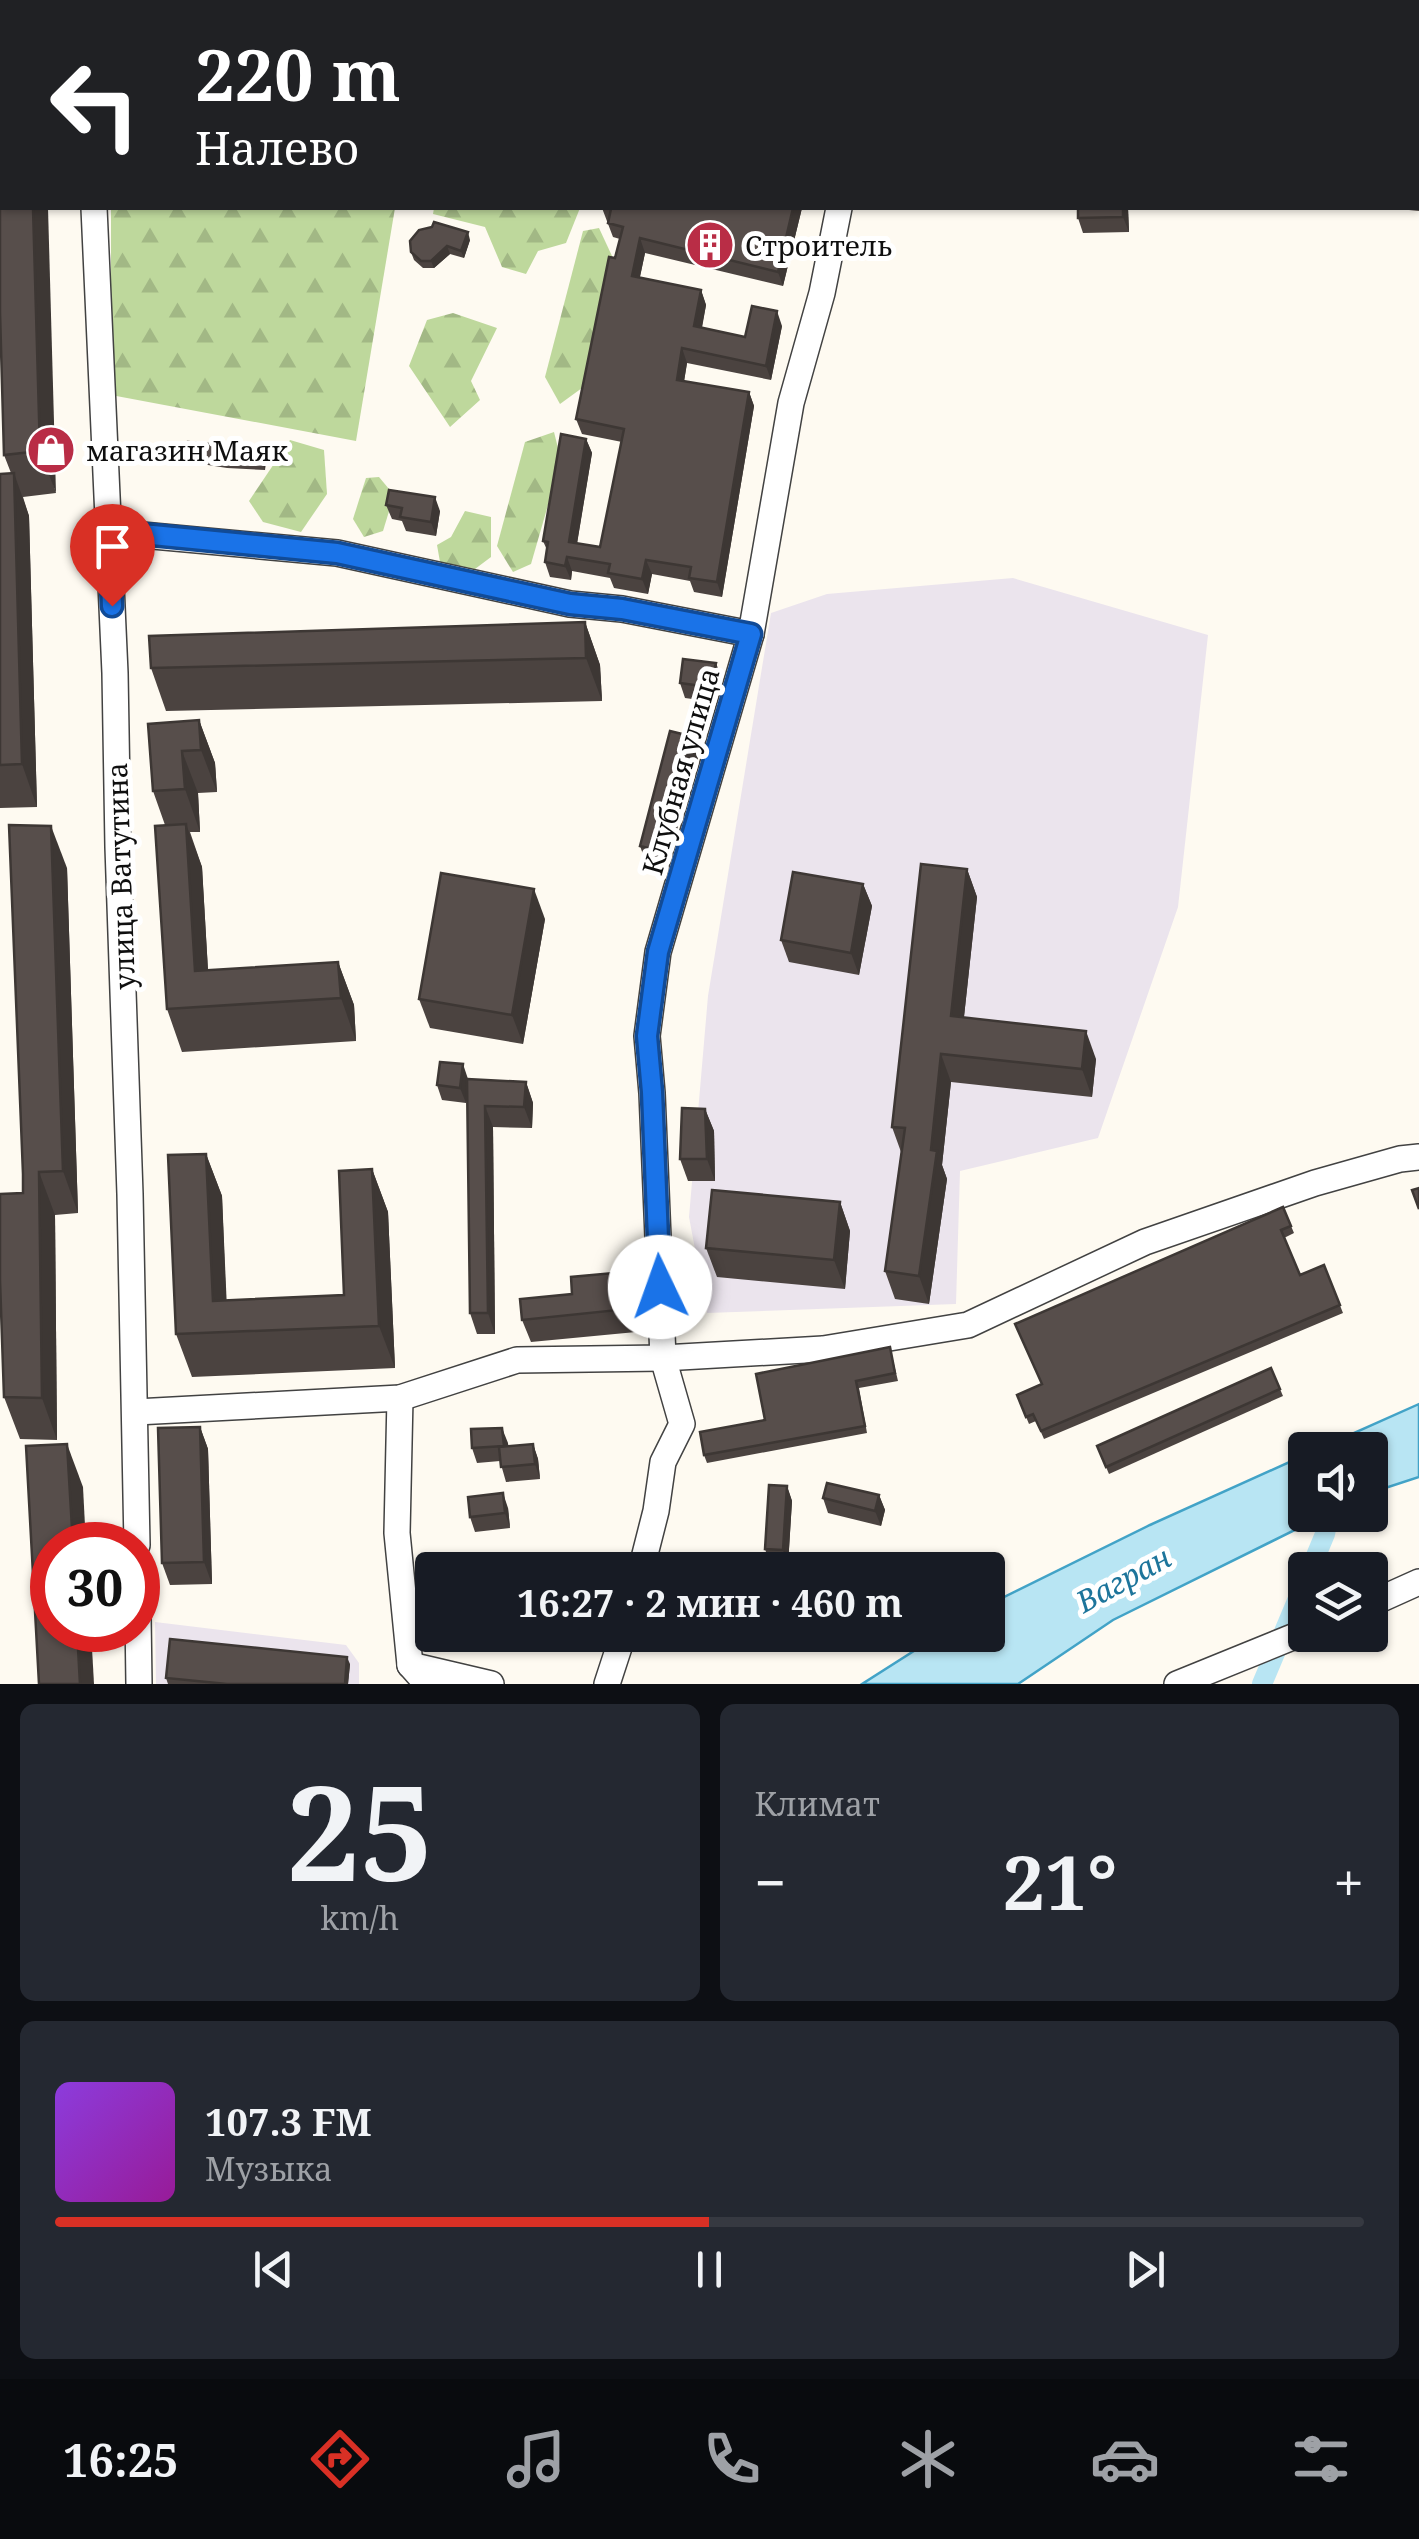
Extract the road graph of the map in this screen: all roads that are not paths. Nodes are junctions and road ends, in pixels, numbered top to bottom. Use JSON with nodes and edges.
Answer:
{"nodes":[{"id":1,"x":94,"y":210,"type":"edge"},
{"id":2,"x":840,"y":210,"type":"edge"},
{"id":3,"x":109,"y":535,"type":"junction"},
{"id":4,"x":751,"y":634,"type":"junction"},
{"id":5,"x":1419,"y":1157,"type":"edge"},
{"id":6,"x":663,"y":1358,"type":"junction"},
{"id":7,"x":400,"y":1398,"type":"junction"},
{"id":8,"x":136,"y":1412,"type":"junction"},
{"id":9,"x":137,"y":1522,"type":"edge"},
{"id":10,"x":645,"y":1552,"type":"edge"},
{"id":11,"x":1419,"y":1582,"type":"edge"},
{"id":12,"x":1388,"y":1596,"type":"edge"},
{"id":13,"x":1288,"y":1639,"type":"edge"},
{"id":14,"x":139,"y":1652,"type":"edge"},
{"id":15,"x":617,"y":1652,"type":"edge"},
{"id":16,"x":419,"y":1675,"type":"edge"},
{"id":17,"x":1192,"y":1681,"type":"edge"},
{"id":18,"x":139,"y":1684,"type":"edge"},
{"id":19,"x":490,"y":1684,"type":"edge"},
{"id":20,"x":607,"y":1684,"type":"edge"}],
"edges":[{"from":1,"to":3,"type":"street","name":"улица Ватутина"},
{"from":2,"to":4,"type":"street","name":"Клубная улица"},
{"from":3,"to":4,"type":"street"},
{"from":3,"to":8,"type":"street","name":"улица Ватутина"},
{"from":4,"to":6,"type":"street","name":"Клубная улица"},
{"from":5,"to":6,"type":"street"},
{"from":6,"to":7,"type":"street"},
{"from":6,"to":10,"type":"street","name":"Клубная улица"},
{"from":7,"to":8,"type":"street"},
{"from":7,"to":16,"type":"street"},
{"from":8,"to":9,"type":"street","name":"улица Ватутина"},
{"from":11,"to":12,"type":"street"},
{"from":13,"to":17,"type":"street"},
{"from":14,"to":18,"type":"street"},
{"from":15,"to":20,"type":"street"},
{"from":16,"to":19,"type":"street"}]}
